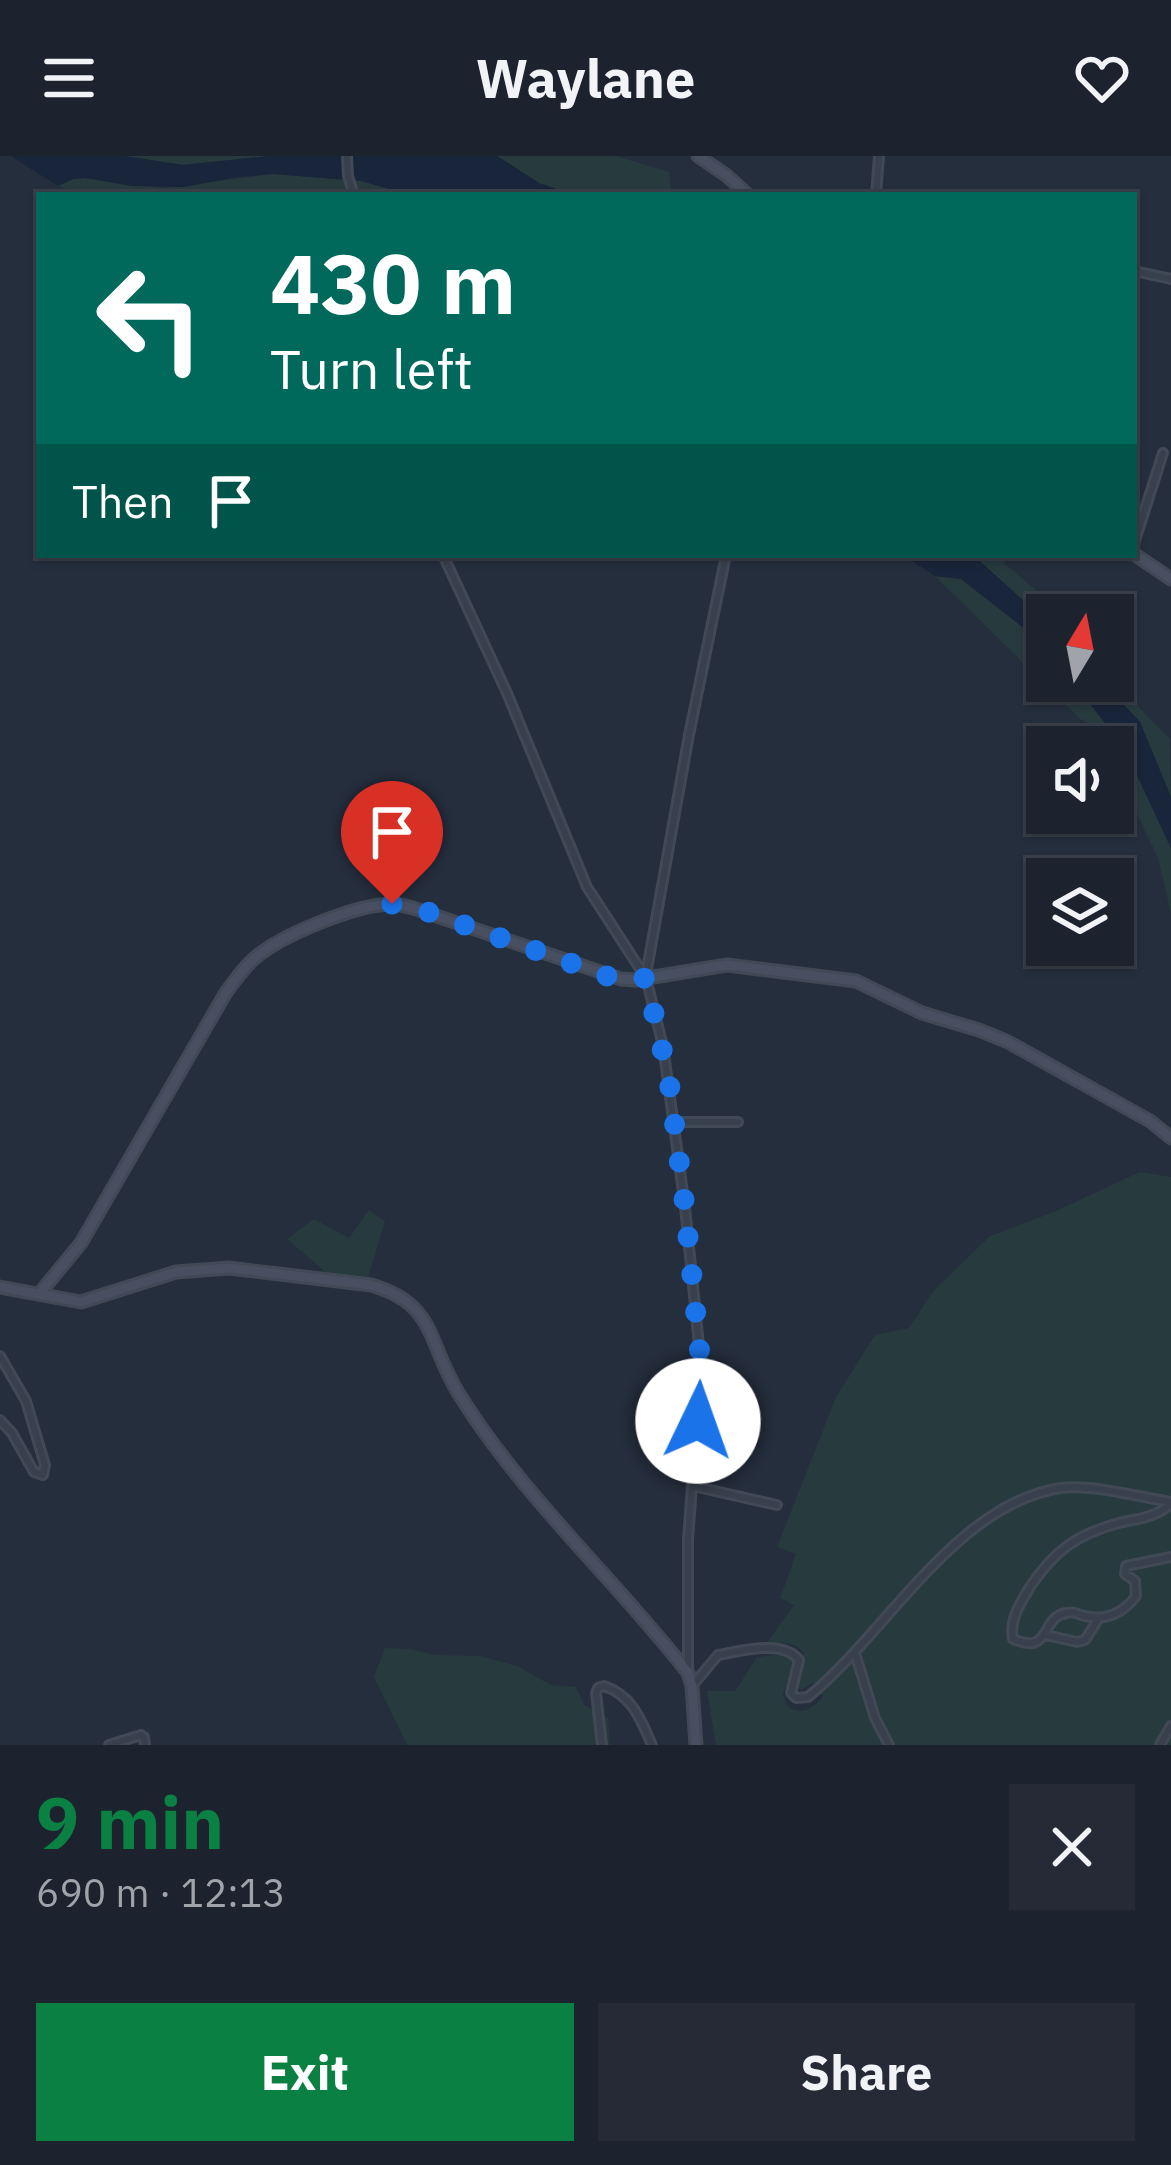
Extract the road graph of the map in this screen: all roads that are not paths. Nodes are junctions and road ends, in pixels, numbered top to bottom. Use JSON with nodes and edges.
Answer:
{"nodes":[{"id":1,"x":347,"y":156,"type":"edge"},
{"id":2,"x":698,"y":156,"type":"edge"},
{"id":3,"x":879,"y":156,"type":"edge"},
{"id":4,"x":353,"y":192,"type":"edge"},
{"id":5,"x":745,"y":192,"type":"edge"},
{"id":6,"x":876,"y":192,"type":"edge"},
{"id":7,"x":1137,"y":272,"type":"edge"},
{"id":8,"x":1171,"y":279,"type":"edge"},
{"id":9,"x":1163,"y":453,"type":"dead end"},
{"id":10,"x":1137,"y":535,"type":"edge"},
{"id":11,"x":1137,"y":556,"type":"edge"},
{"id":12,"x":444,"y":558,"type":"edge"},
{"id":13,"x":726,"y":558,"type":"edge"},
{"id":14,"x":1171,"y":579,"type":"edge"},
{"id":15,"x":646,"y":978,"type":"junction"},
{"id":16,"x":674,"y":1121,"type":"junction"},
{"id":17,"x":738,"y":1122,"type":"dead end"},
{"id":18,"x":1171,"y":1138,"type":"edge"},
{"id":19,"x":0,"y":1287,"type":"edge"},
{"id":20,"x":39,"y":1294,"type":"junction"},
{"id":21,"x":0,"y":1356,"type":"edge"},
{"id":22,"x":0,"y":1420,"type":"edge"},
{"id":23,"x":693,"y":1486,"type":"junction"},
{"id":24,"x":1171,"y":1503,"type":"edge"},
{"id":25,"x":778,"y":1504,"type":"dead end"},
{"id":26,"x":1171,"y":1557,"type":"edge"},
{"id":27,"x":1100,"y":1618,"type":"junction"},
{"id":28,"x":1046,"y":1635,"type":"junction"},
{"id":29,"x":855,"y":1652,"type":"junction"},
{"id":30,"x":688,"y":1673,"type":"junction"},
{"id":31,"x":692,"y":1686,"type":"junction"},
{"id":32,"x":1171,"y":1726,"type":"edge"},
{"id":33,"x":109,"y":1745,"type":"edge"},
{"id":34,"x":145,"y":1745,"type":"edge"},
{"id":35,"x":602,"y":1745,"type":"edge"},
{"id":36,"x":652,"y":1745,"type":"edge"},
{"id":37,"x":696,"y":1745,"type":"edge"},
{"id":38,"x":889,"y":1745,"type":"edge"},
{"id":39,"x":1160,"y":1745,"type":"edge"}],
"edges":[{"from":1,"to":4,"type":"street"},
{"from":2,"to":5,"type":"street"},
{"from":3,"to":6,"type":"street"},
{"from":7,"to":8,"type":"street"},
{"from":9,"to":10,"type":"street"},
{"from":11,"to":14,"type":"street"},
{"from":12,"to":15,"type":"street"},
{"from":13,"to":15,"type":"street"},
{"from":15,"to":16,"type":"street"},
{"from":15,"to":18,"type":"street"},
{"from":15,"to":20,"type":"street"},
{"from":16,"to":17,"type":"street"},
{"from":16,"to":23,"type":"street"},
{"from":19,"to":20,"type":"street"},
{"from":20,"to":30,"type":"street"},
{"from":21,"to":22,"type":"street"},
{"from":23,"to":25,"type":"street"},
{"from":23,"to":30,"type":"street"},
{"from":24,"to":28,"type":"street"},
{"from":24,"to":29,"type":"street"},
{"from":26,"to":27,"type":"street"},
{"from":27,"to":28,"type":"street"},
{"from":27,"to":28,"type":"street"},
{"from":29,"to":31,"type":"street"},
{"from":29,"to":38,"type":"street"},
{"from":30,"to":31,"type":"street"},
{"from":31,"to":37,"type":"street"},
{"from":32,"to":39,"type":"street"},
{"from":33,"to":34,"type":"street"},
{"from":35,"to":36,"type":"street"}]}
